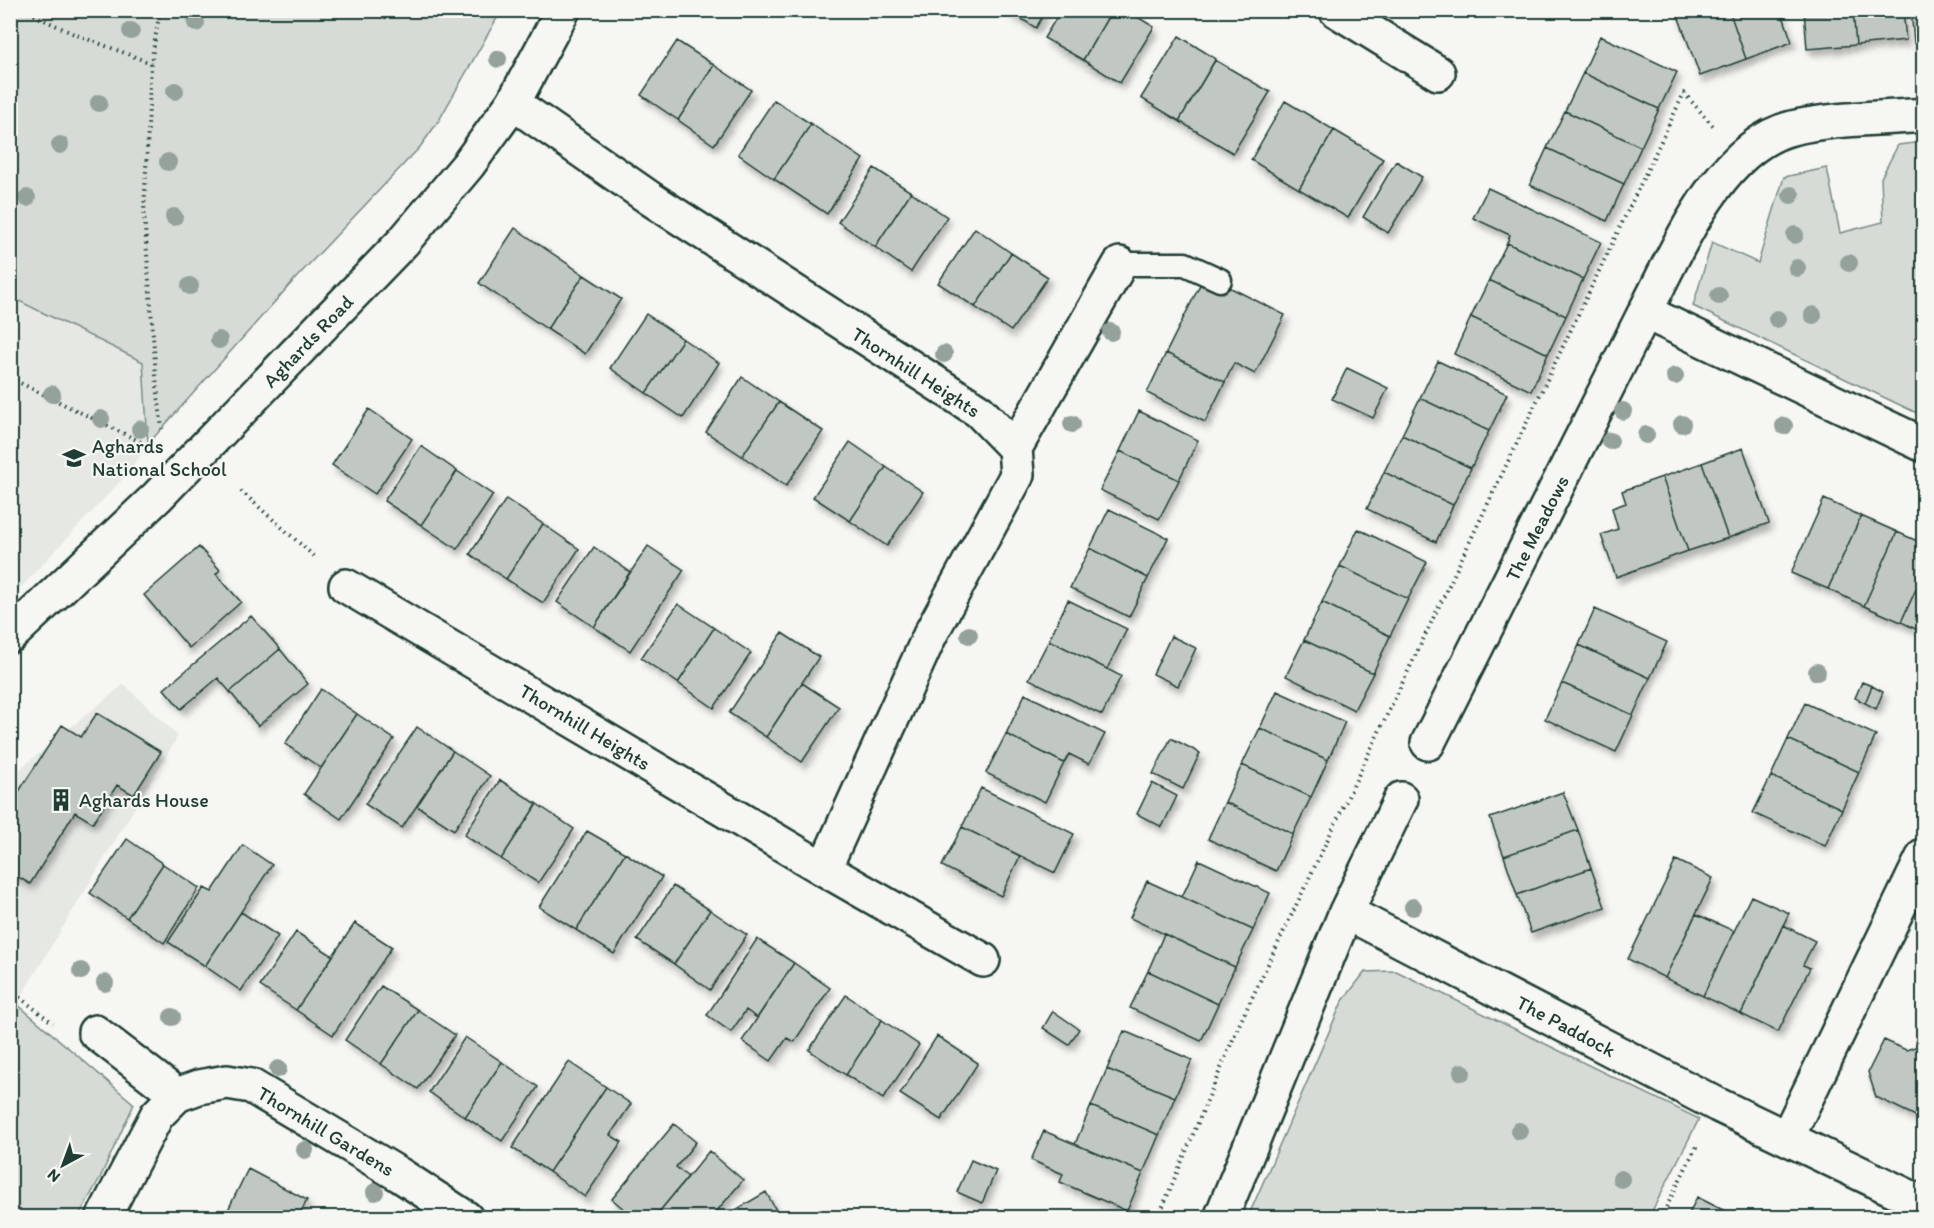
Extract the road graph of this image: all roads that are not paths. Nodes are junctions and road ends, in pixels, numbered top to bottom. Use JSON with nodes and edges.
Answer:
{"nodes":[{"id":1,"x":563,"y":10,"type":"edge"},
{"id":2,"x":1336,"y":10,"type":"edge"},
{"id":3,"x":1438,"y":73,"type":"dead end"},
{"id":4,"x":513,"y":103,"type":"junction"},
{"id":5,"x":1923,"y":115,"type":"edge"},
{"id":6,"x":1120,"y":264,"type":"joint"},
{"id":7,"x":1220,"y":280,"type":"dead end"},
{"id":8,"x":1645,"y":312,"type":"junction"},
{"id":9,"x":1923,"y":446,"type":"edge"},
{"id":10,"x":1015,"y":448,"type":"junction"},
{"id":11,"x":346,"y":586,"type":"road end"},
{"id":12,"x":10,"y":636,"type":"edge"},
{"id":13,"x":1428,"y":743,"type":"dead end"},
{"id":14,"x":1401,"y":799,"type":"dead end"},
{"id":15,"x":1923,"y":855,"type":"edge"},
{"id":16,"x":824,"y":869,"type":"junction"},
{"id":17,"x":1346,"y":912,"type":"junction"},
{"id":18,"x":983,"y":960,"type":"dead end"},
{"id":19,"x":95,"y":1032,"type":"dead end"},
{"id":20,"x":177,"y":1095,"type":"junction"},
{"id":21,"x":1787,"y":1138,"type":"junction"},
{"id":22,"x":1923,"y":1204,"type":"edge"},
{"id":23,"x":103,"y":1218,"type":"edge"},
{"id":24,"x":466,"y":1218,"type":"edge"},
{"id":25,"x":1221,"y":1218,"type":"edge"}],
"edges":[{"from":1,"to":4,"type":"street","name":"Aghards Road"},
{"from":2,"to":3,"type":"street"},
{"from":4,"to":10,"type":"street","name":"Thornhill Heights"},
{"from":4,"to":12,"type":"street","name":"Aghards Road"},
{"from":5,"to":8,"type":"street","name":"The Meadows"},
{"from":6,"to":7,"type":"lane"},
{"from":6,"to":10,"type":"street"},
{"from":8,"to":9,"type":"street"},
{"from":8,"to":13,"type":"street","name":"The Meadows"},
{"from":10,"to":16,"type":"street"},
{"from":11,"to":16,"type":"street","name":"Thornhill Heights"},
{"from":14,"to":17,"type":"street"},
{"from":15,"to":21,"type":"street"},
{"from":16,"to":18,"type":"street","name":"Thornhill Heights"},
{"from":17,"to":21,"type":"street","name":"The Paddock"},
{"from":17,"to":25,"type":"street"},
{"from":19,"to":20,"type":"street"},
{"from":20,"to":23,"type":"street","name":"Thornhill Gardens"},
{"from":20,"to":24,"type":"street","name":"Thornhill Gardens"},
{"from":21,"to":22,"type":"street","name":"The Paddock"}]}
